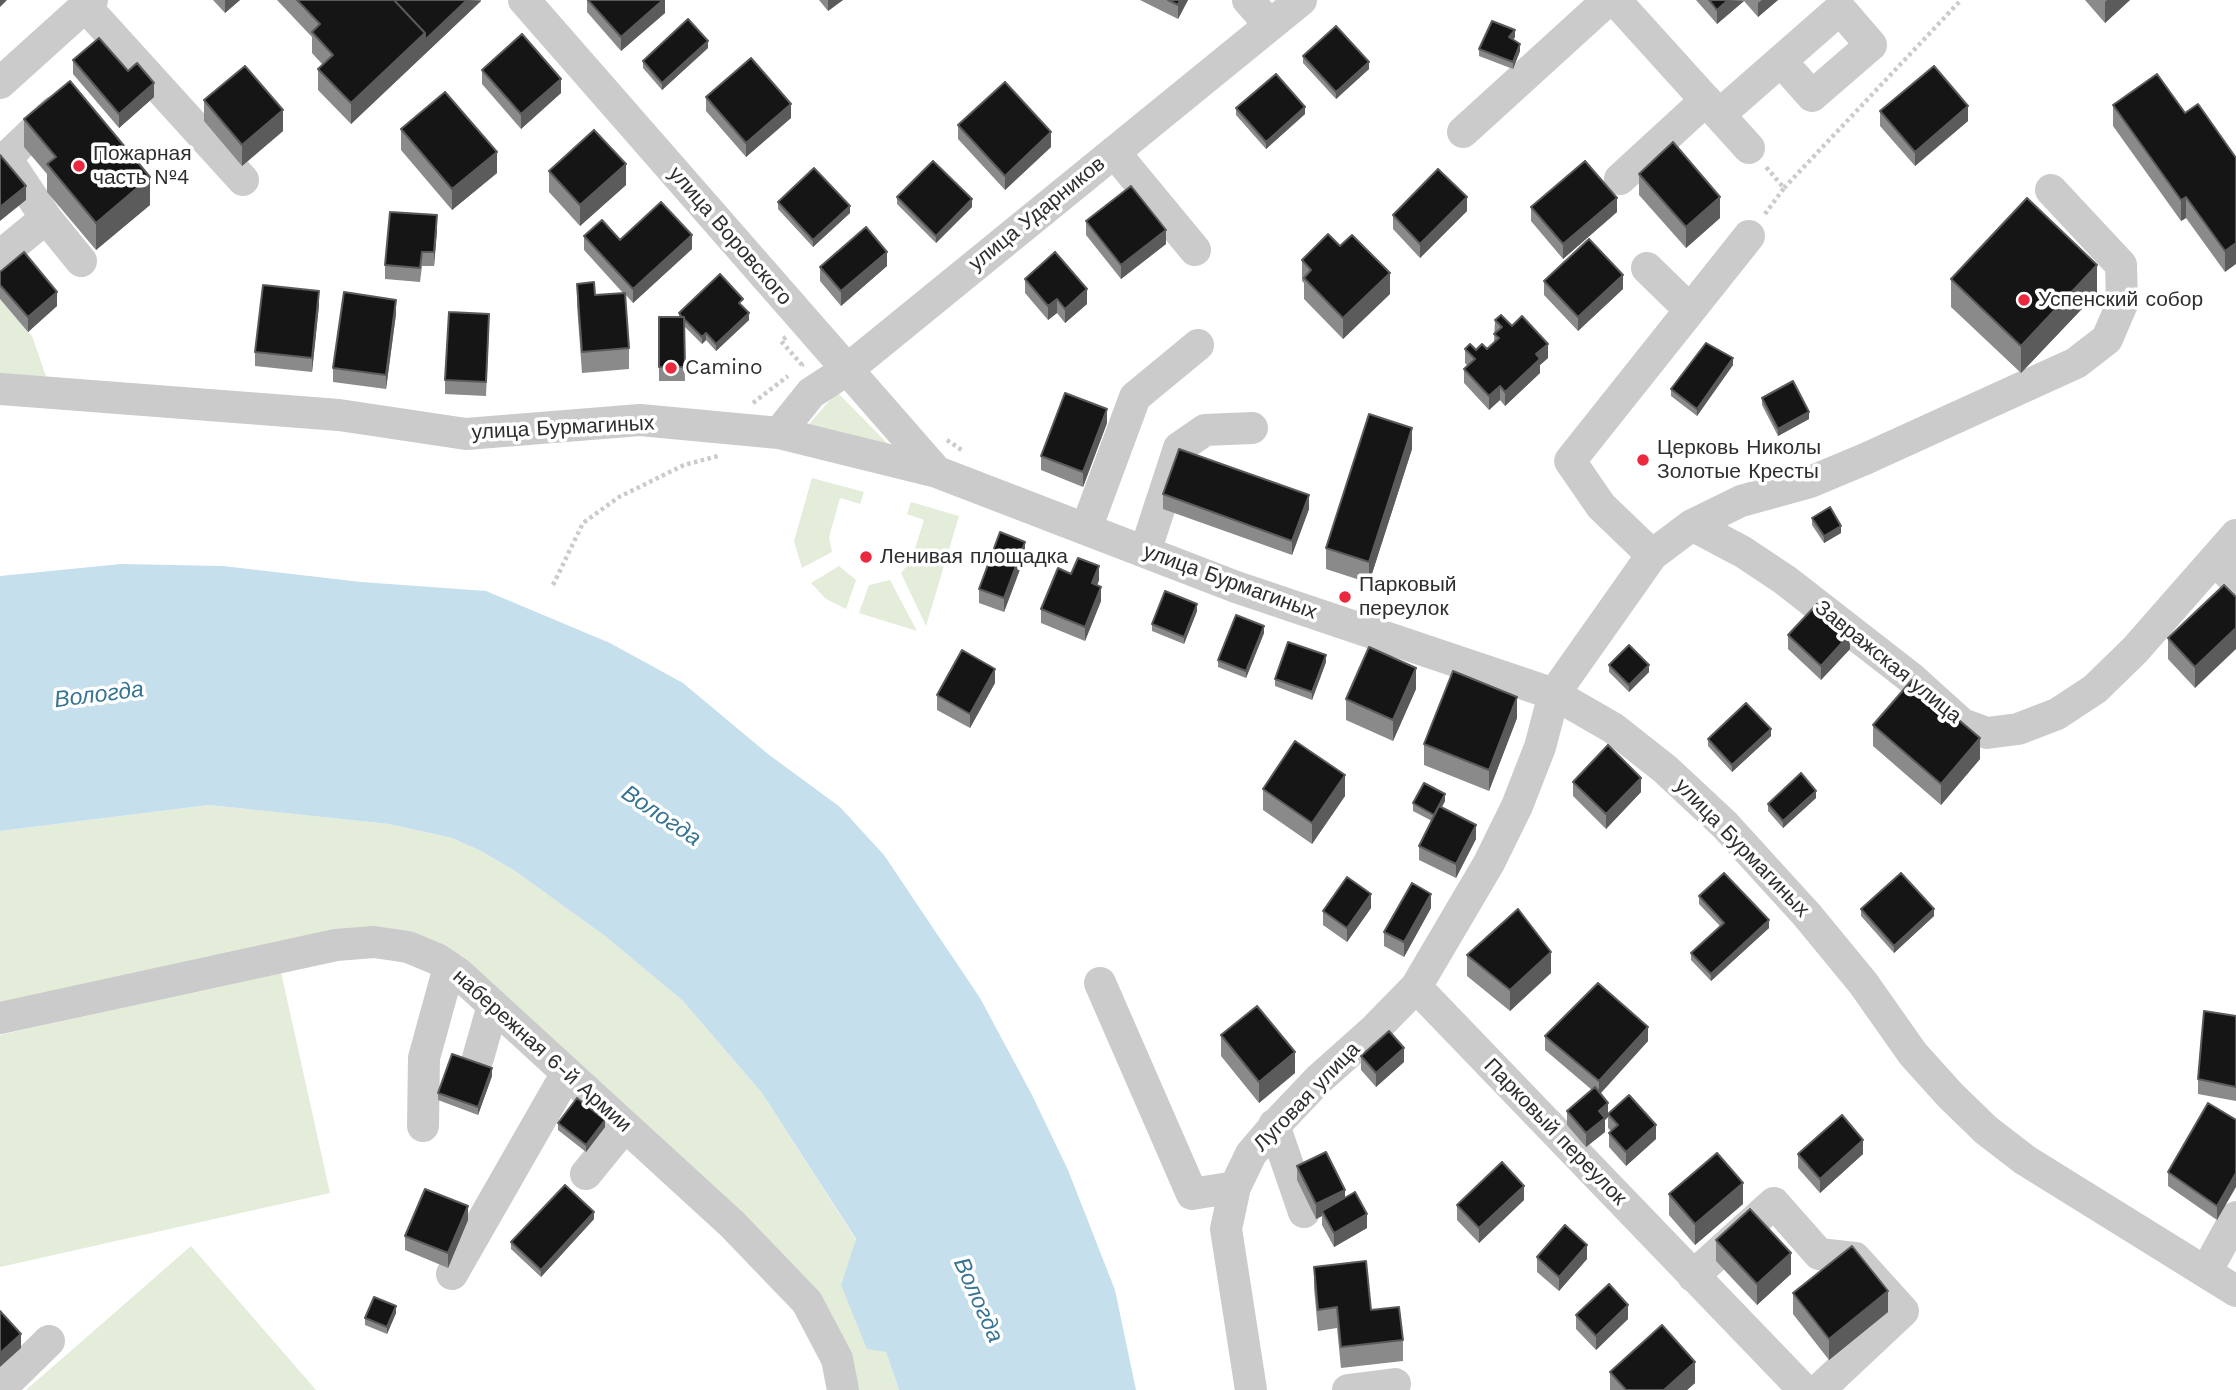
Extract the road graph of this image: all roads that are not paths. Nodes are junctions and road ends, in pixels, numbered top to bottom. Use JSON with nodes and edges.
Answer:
{"nodes":[{"id":1,"x":524,"y":0,"type":"edge"},
{"id":2,"x":1248,"y":0,"type":"edge"},
{"id":3,"x":1301,"y":0,"type":"edge"},
{"id":4,"x":1608,"y":0,"type":"edge"},
{"id":5,"x":1615,"y":0,"type":"edge"},
{"id":6,"x":89,"y":3,"type":"edge"},
{"id":7,"x":1270,"y":25,"type":"junction"},
{"id":8,"x":1781,"y":61,"type":"dead end"},
{"id":9,"x":0,"y":83,"type":"edge"},
{"id":10,"x":1713,"y":108,"type":"junction"},
{"id":11,"x":54,"y":112,"type":"edge"},
{"id":12,"x":1463,"y":132,"type":"dead end"},
{"id":13,"x":1749,"y":148,"type":"road end"},
{"id":14,"x":1114,"y":152,"type":"junction"},
{"id":15,"x":1620,"y":179,"type":"dead end"},
{"id":16,"x":243,"y":180,"type":"dead end"},
{"id":17,"x":2051,"y":190,"type":"dead end"},
{"id":18,"x":46,"y":218,"type":"junction"},
{"id":19,"x":1749,"y":236,"type":"road end"},
{"id":20,"x":1195,"y":250,"type":"dead end"},
{"id":21,"x":0,"y":256,"type":"edge"},
{"id":22,"x":81,"y":261,"type":"dead end"},
{"id":23,"x":1647,"y":268,"type":"dead end"},
{"id":24,"x":1690,"y":310,"type":"junction"},
{"id":25,"x":1198,"y":345,"type":"dead end"},
{"id":26,"x":848,"y":369,"type":"junction"},
{"id":27,"x":0,"y":389,"type":"edge"},
{"id":28,"x":1252,"y":428,"type":"dead end"},
{"id":29,"x":779,"y":433,"type":"junction"},
{"id":30,"x":937,"y":472,"type":"junction"},
{"id":31,"x":1692,"y":525,"type":"junction"},
{"id":32,"x":1086,"y":529,"type":"junction"},
{"id":33,"x":2236,"y":535,"type":"edge"},
{"id":34,"x":1144,"y":552,"type":"junction"},
{"id":35,"x":1652,"y":555,"type":"junction"},
{"id":36,"x":2225,"y":571,"type":"edge"},
{"id":37,"x":1554,"y":694,"type":"junction"},
{"id":38,"x":449,"y":967,"type":"junction"},
{"id":39,"x":1100,"y":983,"type":"dead end"},
{"id":40,"x":1416,"y":986,"type":"junction"},
{"id":41,"x":493,"y":1005,"type":"junction"},
{"id":42,"x":0,"y":1018,"type":"edge"},
{"id":43,"x":478,"y":1058,"type":"dead end"},
{"id":44,"x":567,"y":1073,"type":"junction"},
{"id":45,"x":1274,"y":1125,"type":"junction"},
{"id":46,"x":423,"y":1126,"type":"dead end"},
{"id":47,"x":625,"y":1126,"type":"junction"},
{"id":48,"x":586,"y":1174,"type":"dead end"},
{"id":49,"x":1235,"y":1187,"type":"junction"},
{"id":50,"x":1192,"y":1194,"type":"junction"},
{"id":51,"x":1304,"y":1212,"type":"dead end"},
{"id":52,"x":2236,"y":1217,"type":"edge"},
{"id":53,"x":1226,"y":1229,"type":"junction"},
{"id":54,"x":2206,"y":1272,"type":"junction"},
{"id":55,"x":452,"y":1274,"type":"dead end"},
{"id":56,"x":1693,"y":1276,"type":"junction"},
{"id":57,"x":2236,"y":1291,"type":"edge"},
{"id":58,"x":49,"y":1341,"type":"dead end"},
{"id":59,"x":1395,"y":1384,"type":"dead end"},
{"id":60,"x":0,"y":1389,"type":"edge"},
{"id":61,"x":843,"y":1390,"type":"edge"},
{"id":62,"x":1251,"y":1390,"type":"edge"},
{"id":63,"x":1348,"y":1390,"type":"edge"},
{"id":64,"x":1804,"y":1390,"type":"edge"},
{"id":65,"x":1819,"y":1390,"type":"edge"}],
"edges":[{"from":1,"to":26,"type":"street","name":"улица Воровского"},
{"from":2,"to":7,"type":"street"},
{"from":3,"to":7,"type":"street","name":"улица Ударников"},
{"from":4,"to":12,"type":"street"},
{"from":5,"to":10,"type":"street"},
{"from":6,"to":9,"type":"street"},
{"from":6,"to":16,"type":"street"},
{"from":7,"to":14,"type":"street","name":"улица Ударников"},
{"from":8,"to":10,"type":"street"},
{"from":10,"to":13,"type":"street"},
{"from":10,"to":15,"type":"street"},
{"from":11,"to":18,"type":"street"},
{"from":14,"to":20,"type":"street"},
{"from":14,"to":26,"type":"street","name":"улица Ударников"},
{"from":17,"to":31,"type":"street"},
{"from":18,"to":21,"type":"street"},
{"from":18,"to":22,"type":"street"},
{"from":19,"to":24,"type":"street"},
{"from":23,"to":24,"type":"street"},
{"from":24,"to":35,"type":"street"},
{"from":25,"to":32,"type":"street"},
{"from":26,"to":29,"type":"street","name":"улица Ударников"},
{"from":26,"to":30,"type":"street","name":"улица Воровского"},
{"from":27,"to":29,"type":"street","name":"улица Бурмагиных"},
{"from":28,"to":34,"type":"street"},
{"from":29,"to":30,"type":"street","name":"улица Бурмагиных"},
{"from":30,"to":32,"type":"street","name":"улица Бурмагиных"},
{"from":31,"to":35,"type":"street"},
{"from":31,"to":36,"type":"street","name":"Завражская улица"},
{"from":32,"to":34,"type":"street","name":"улица Бурмагиных"},
{"from":33,"to":36,"type":"street","name":"Завражская улица"},
{"from":34,"to":37,"type":"street","name":"улица Бурмагиных"},
{"from":35,"to":37,"type":"street"},
{"from":37,"to":40,"type":"street"},
{"from":37,"to":54,"type":"street","name":"улица Бурмагиных"},
{"from":38,"to":41,"type":"street","name":"набережная 6-й Армии"},
{"from":38,"to":42,"type":"street","name":"набережная 6-й Армии"},
{"from":38,"to":46,"type":"street"},
{"from":39,"to":50,"type":"street"},
{"from":40,"to":45,"type":"street","name":"Луговая улица"},
{"from":40,"to":56,"type":"street","name":"Парковый переулок"},
{"from":41,"to":43,"type":"street"},
{"from":41,"to":44,"type":"street","name":"набережная 6-й Армии"},
{"from":44,"to":47,"type":"street","name":"набережная 6-й Армии"},
{"from":44,"to":55,"type":"street"},
{"from":45,"to":49,"type":"street","name":"Луговая улица"},
{"from":45,"to":51,"type":"street"},
{"from":47,"to":48,"type":"street"},
{"from":47,"to":61,"type":"street","name":"набережная 6-й Армии"},
{"from":49,"to":50,"type":"street"},
{"from":49,"to":53,"type":"street","name":"Луговая улица"},
{"from":50,"to":53,"type":"street"},
{"from":52,"to":54,"type":"street"},
{"from":53,"to":62,"type":"street","name":"Луговая улица"},
{"from":54,"to":57,"type":"street","name":"улица Бурмагиных"},
{"from":56,"to":64,"type":"street","name":"Парковый переулок"},
{"from":56,"to":65,"type":"street"},
{"from":58,"to":60,"type":"street"},
{"from":59,"to":63,"type":"street"}]}
